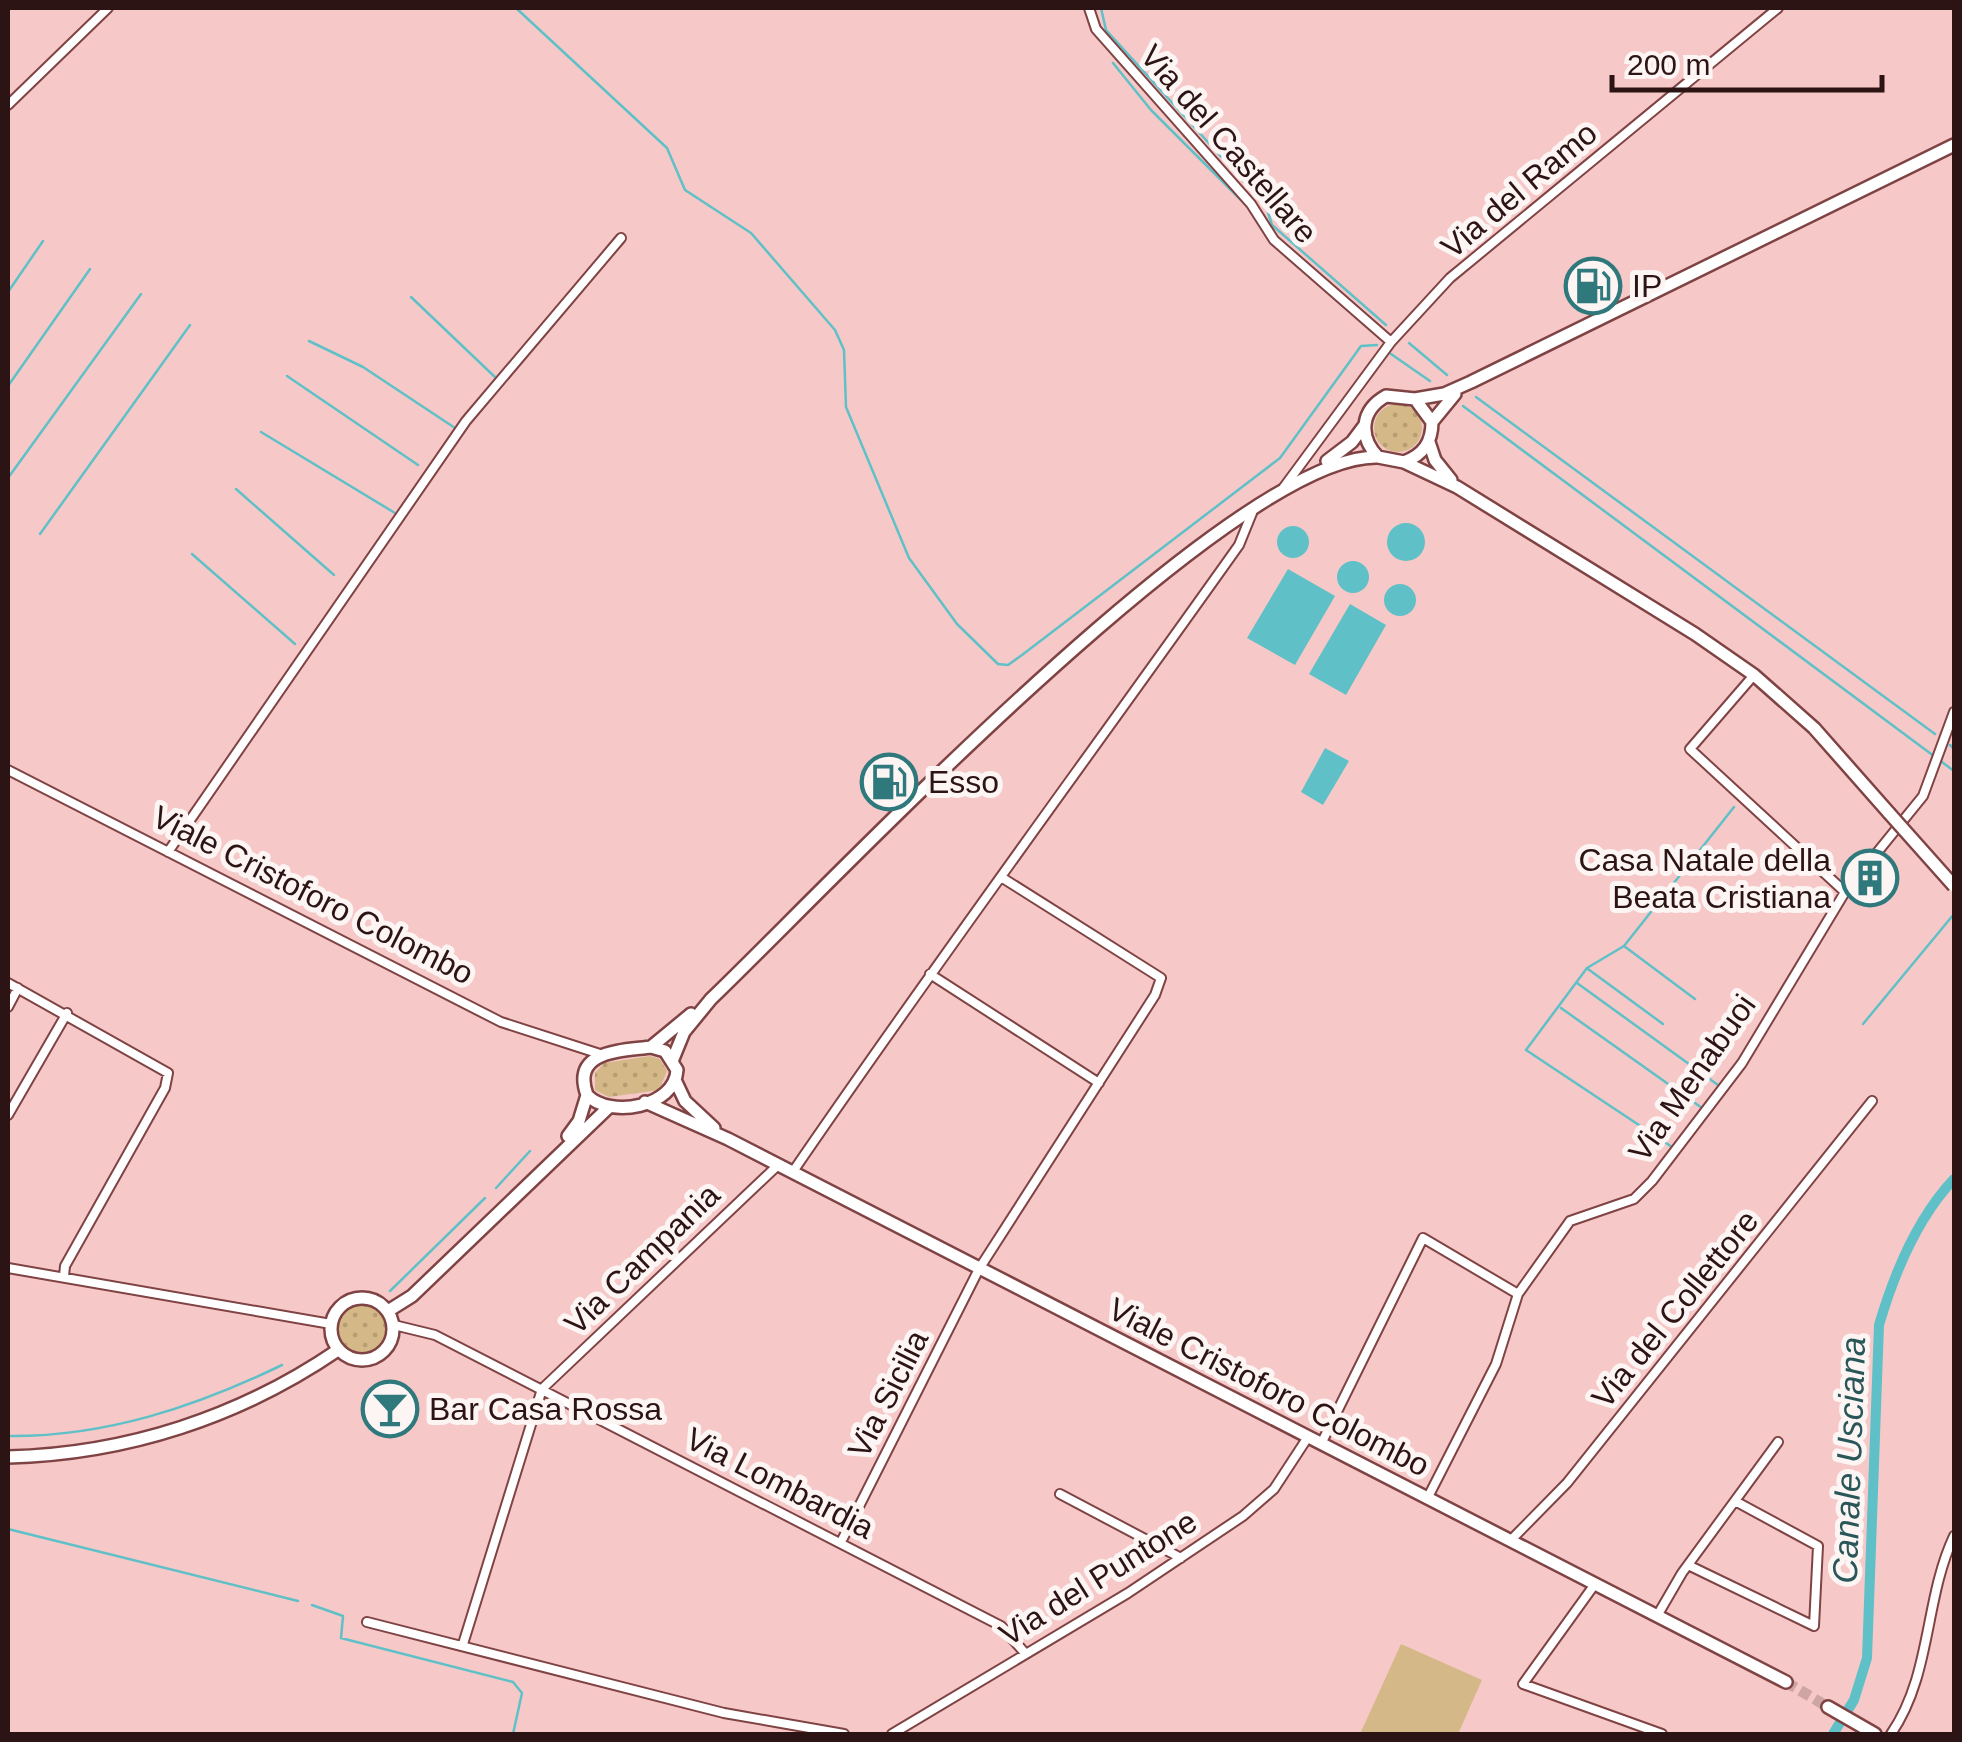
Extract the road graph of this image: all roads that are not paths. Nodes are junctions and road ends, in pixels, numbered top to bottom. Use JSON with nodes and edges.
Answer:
{"nodes":[{"id":1,"x":108,"y":8,"type":"edge"},
{"id":2,"x":1088,"y":8,"type":"edge"},
{"id":3,"x":1778,"y":8,"type":"edge"},
{"id":4,"x":8,"y":105,"type":"edge"},
{"id":5,"x":1954,"y":146,"type":"edge"},
{"id":6,"x":621,"y":238,"type":"dead end"},
{"id":7,"x":1391,"y":342,"type":"junction"},
{"id":8,"x":1470,"y":382,"type":"junction"},
{"id":9,"x":1415,"y":399,"type":"junction"},
{"id":10,"x":1432,"y":422,"type":"junction"},
{"id":11,"x":1364,"y":426,"type":"junction"},
{"id":12,"x":1429,"y":442,"type":"junction"},
{"id":13,"x":1378,"y":457,"type":"junction"},
{"id":14,"x":1404,"y":462,"type":"junction"},
{"id":15,"x":1309,"y":474,"type":"junction"},
{"id":16,"x":1284,"y":487,"type":"junction"},
{"id":17,"x":1457,"y":487,"type":"junction"},
{"id":18,"x":1254,"y":506,"type":"junction"},
{"id":19,"x":1754,"y":675,"type":"junction"},
{"id":20,"x":1954,"y":712,"type":"edge"},
{"id":21,"x":8,"y":770,"type":"edge"},
{"id":22,"x":168,"y":852,"type":"junction"},
{"id":23,"x":1001,"y":877,"type":"junction"},
{"id":24,"x":1954,"y":886,"type":"edge"},
{"id":25,"x":1844,"y":892,"type":"junction"},
{"id":26,"x":930,"y":974,"type":"junction"},
{"id":27,"x":8,"y":983,"type":"edge"},
{"id":28,"x":18,"y":988,"type":"junction"},
{"id":29,"x":711,"y":1000,"type":"junction"},
{"id":30,"x":8,"y":1006,"type":"edge"},
{"id":31,"x":67,"y":1012,"type":"junction"},
{"id":32,"x":651,"y":1046,"type":"junction"},
{"id":33,"x":600,"y":1054,"type":"junction"},
{"id":34,"x":674,"y":1059,"type":"junction"},
{"id":35,"x":676,"y":1082,"type":"junction"},
{"id":36,"x":1099,"y":1083,"type":"junction"},
{"id":37,"x":587,"y":1095,"type":"junction"},
{"id":38,"x":1872,"y":1101,"type":"dead end"},
{"id":39,"x":645,"y":1102,"type":"junction"},
{"id":40,"x":609,"y":1107,"type":"junction"},
{"id":41,"x":8,"y":1115,"type":"edge"},
{"id":42,"x":728,"y":1139,"type":"junction"},
{"id":43,"x":550,"y":1159,"type":"junction"},
{"id":44,"x":777,"y":1166,"type":"junction"},
{"id":45,"x":792,"y":1174,"type":"junction"},
{"id":46,"x":8,"y":1268,"type":"edge"},
{"id":47,"x":979,"y":1270,"type":"junction"},
{"id":48,"x":64,"y":1276,"type":"junction"},
{"id":49,"x":1518,"y":1294,"type":"junction"},
{"id":50,"x":388,"y":1310,"type":"junction"},
{"id":51,"x":331,"y":1324,"type":"junction"},
{"id":52,"x":394,"y":1325,"type":"junction"},
{"id":53,"x":338,"y":1350,"type":"junction"},
{"id":54,"x":542,"y":1389,"type":"junction"},
{"id":55,"x":1308,"y":1438,"type":"junction"},
{"id":56,"x":1778,"y":1442,"type":"dead end"},
{"id":57,"x":1321,"y":1444,"type":"junction"},
{"id":58,"x":8,"y":1456,"type":"edge"},
{"id":59,"x":1060,"y":1494,"type":"dead end"},
{"id":60,"x":1427,"y":1499,"type":"junction"},
{"id":61,"x":1735,"y":1501,"type":"junction"},
{"id":62,"x":1954,"y":1536,"type":"edge"},
{"id":63,"x":1510,"y":1541,"type":"junction"},
{"id":64,"x":841,"y":1542,"type":"junction"},
{"id":65,"x":1180,"y":1558,"type":"junction"},
{"id":66,"x":1688,"y":1565,"type":"junction"},
{"id":67,"x":1594,"y":1584,"type":"junction"},
{"id":68,"x":1657,"y":1616,"type":"junction"},
{"id":69,"x":366,"y":1622,"type":"dead end"},
{"id":70,"x":463,"y":1644,"type":"junction"},
{"id":71,"x":1025,"y":1653,"type":"junction"},
{"id":72,"x":1786,"y":1682,"type":"tunnel mouth"},
{"id":73,"x":1828,"y":1707,"type":"tunnel mouth"},
{"id":74,"x":844,"y":1734,"type":"edge"},
{"id":75,"x":892,"y":1734,"type":"edge"},
{"id":76,"x":1662,"y":1734,"type":"edge"},
{"id":77,"x":1875,"y":1734,"type":"edge"},
{"id":78,"x":1891,"y":1734,"type":"edge"}],
"edges":[{"from":1,"to":4,"type":"street"},
{"from":2,"to":7,"type":"street","name":"Via del Castellare"},
{"from":3,"to":7,"type":"street","name":"Via del Ramo"},
{"from":5,"to":8,"type":"main road"},
{"from":6,"to":22,"type":"street"},
{"from":7,"to":16,"type":"street"},
{"from":8,"to":9,"type":"main road"},
{"from":8,"to":10,"type":"main road"},
{"from":9,"to":10,"type":"main road"},
{"from":9,"to":11,"type":"main road"},
{"from":10,"to":12,"type":"main road"},
{"from":11,"to":13,"type":"main road"},
{"from":11,"to":15,"type":"main road"},
{"from":12,"to":14,"type":"main road"},
{"from":12,"to":17,"type":"main road"},
{"from":13,"to":14,"type":"main road"},
{"from":13,"to":15,"type":"main road"},
{"from":14,"to":17,"type":"main road"},
{"from":15,"to":16,"type":"main road"},
{"from":16,"to":18,"type":"main road"},
{"from":17,"to":19,"type":"main road"},
{"from":18,"to":23,"type":"street"},
{"from":18,"to":29,"type":"main road"},
{"from":19,"to":24,"type":"main road","bridge":true},
{"from":19,"to":25,"type":"street"},
{"from":20,"to":25,"type":"street","name":"Via Menabuoi"},
{"from":21,"to":22,"type":"street","name":"Viale Cristoforo Colombo"},
{"from":22,"to":33,"type":"street","name":"Viale Cristoforo Colombo"},
{"from":23,"to":26,"type":"street"},
{"from":23,"to":36,"type":"street","name":"Via Sicilia"},
{"from":25,"to":49,"type":"street","name":"Via Menabuoi"},
{"from":26,"to":36,"type":"street"},
{"from":26,"to":45,"type":"street"},
{"from":27,"to":28,"type":"street"},
{"from":28,"to":30,"type":"street"},
{"from":28,"to":31,"type":"street"},
{"from":29,"to":32,"type":"main road"},
{"from":29,"to":34,"type":"main road"},
{"from":31,"to":41,"type":"street"},
{"from":31,"to":48,"type":"street"},
{"from":32,"to":33,"type":"main road"},
{"from":32,"to":34,"type":"main road"},
{"from":33,"to":37,"type":"main road"},
{"from":34,"to":35,"type":"main road"},
{"from":35,"to":39,"type":"main road"},
{"from":35,"to":42,"type":"main road","name":"Viale Cristoforo Colombo"},
{"from":36,"to":47,"type":"street","name":"Via Sicilia"},
{"from":37,"to":40,"type":"main road"},
{"from":37,"to":43,"type":"main road"},
{"from":38,"to":63,"type":"street","name":"Via del Collettore"},
{"from":39,"to":40,"type":"main road"},
{"from":39,"to":42,"type":"main road","name":"Viale Cristoforo Colombo"},
{"from":40,"to":43,"type":"main road"},
{"from":42,"to":44,"type":"main road","name":"Viale Cristoforo Colombo"},
{"from":43,"to":50,"type":"main road"},
{"from":44,"to":45,"type":"main road","name":"Viale Cristoforo Colombo"},
{"from":44,"to":54,"type":"street","name":"Via Campania"},
{"from":45,"to":47,"type":"main road","name":"Viale Cristoforo Colombo"},
{"from":46,"to":48,"type":"street"},
{"from":47,"to":55,"type":"main road","name":"Viale Cristoforo Colombo"},
{"from":47,"to":64,"type":"street","name":"Via Sicilia"},
{"from":48,"to":51,"type":"street"},
{"from":49,"to":57,"type":"street"},
{"from":49,"to":60,"type":"street","name":"Via Menabuoi"},
{"from":50,"to":51,"type":"main road"},
{"from":50,"to":52,"type":"main road"},
{"from":51,"to":53,"type":"main road"},
{"from":52,"to":53,"type":"main road"},
{"from":52,"to":54,"type":"street","name":"Via Lombardia"},
{"from":53,"to":58,"type":"main road"},
{"from":54,"to":64,"type":"street","name":"Via Lombardia"},
{"from":54,"to":70,"type":"street"},
{"from":55,"to":57,"type":"main road","name":"Viale Cristoforo Colombo"},
{"from":55,"to":65,"type":"street","name":"Via del Puntone"},
{"from":56,"to":61,"type":"street"},
{"from":57,"to":60,"type":"main road","name":"Viale Cristoforo Colombo"},
{"from":59,"to":65,"type":"street"},
{"from":60,"to":63,"type":"main road","name":"Viale Cristoforo Colombo"},
{"from":61,"to":66,"type":"street"},
{"from":61,"to":66,"type":"street"},
{"from":62,"to":78,"type":"street"},
{"from":63,"to":67,"type":"main road","name":"Viale Cristoforo Colombo"},
{"from":64,"to":71,"type":"street","name":"Via Lombardia"},
{"from":65,"to":71,"type":"street","name":"Via del Puntone"},
{"from":66,"to":68,"type":"street"},
{"from":67,"to":68,"type":"main road","name":"Viale Cristoforo Colombo"},
{"from":67,"to":76,"type":"street"},
{"from":68,"to":72,"type":"main road","name":"Viale Cristoforo Colombo"},
{"from":69,"to":70,"type":"street"},
{"from":70,"to":74,"type":"street"},
{"from":71,"to":75,"type":"street","name":"Via del Puntone"},
{"from":73,"to":77,"type":"main road"}]}
